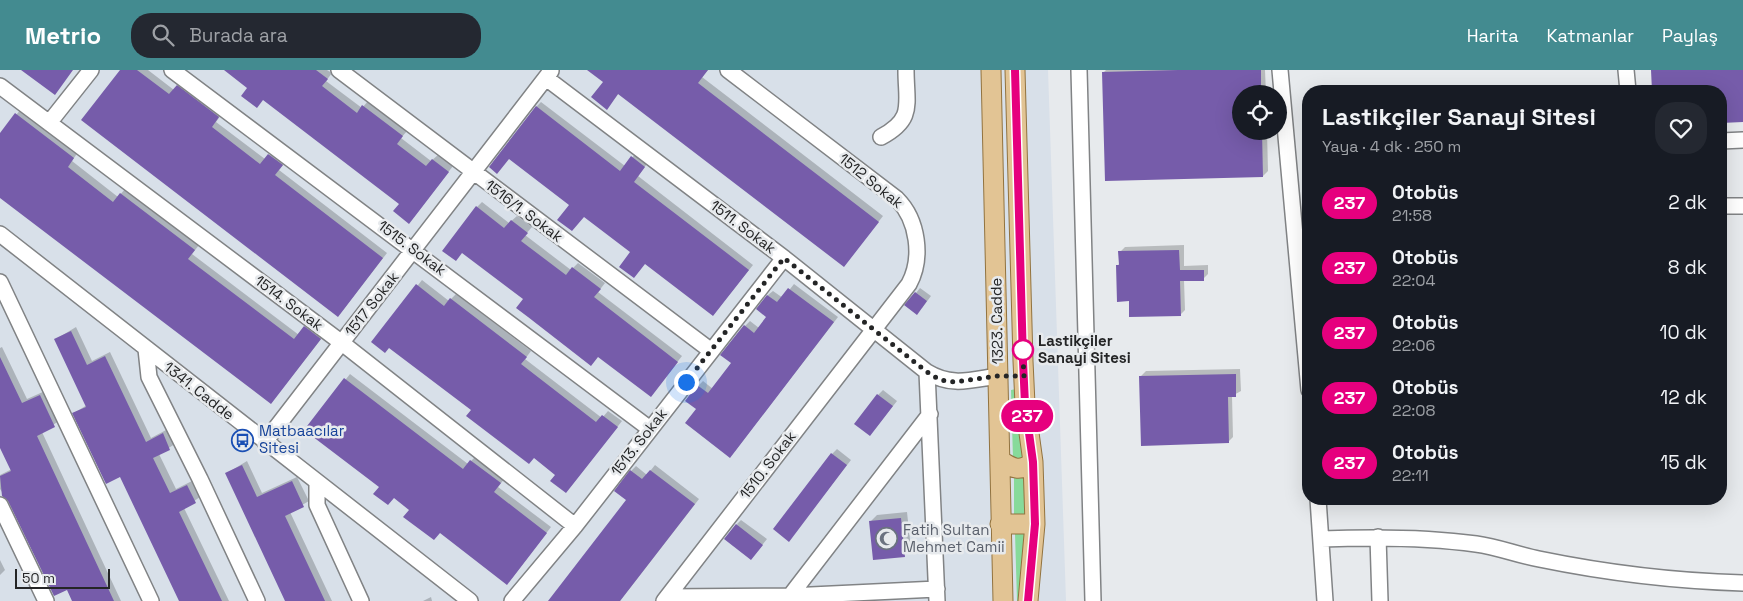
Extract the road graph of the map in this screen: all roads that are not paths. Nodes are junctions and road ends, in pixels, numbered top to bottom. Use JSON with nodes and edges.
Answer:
{"nodes":[{"id":1,"x":91,"y":70,"type":"edge"},
{"id":2,"x":172,"y":70,"type":"edge"},
{"id":3,"x":339,"y":70,"type":"edge"},
{"id":4,"x":728,"y":70,"type":"edge"},
{"id":5,"x":906,"y":70,"type":"edge"},
{"id":6,"x":991,"y":70,"type":"edge"},
{"id":7,"x":1014,"y":70,"type":"edge"},
{"id":8,"x":1079,"y":70,"type":"edge"},
{"id":9,"x":1280,"y":70,"type":"edge"},
{"id":10,"x":1626,"y":70,"type":"edge"},
{"id":11,"x":549,"y":74,"type":"edge"},
{"id":12,"x":1627,"y":85,"type":"edge"},
{"id":13,"x":0,"y":86,"type":"edge"},
{"id":14,"x":50,"y":123,"type":"junction"},
{"id":15,"x":881,"y":137,"type":"dead end"},
{"id":16,"x":1743,"y":140,"type":"edge"},
{"id":17,"x":1727,"y":141,"type":"edge"},
{"id":18,"x":473,"y":172,"type":"junction"},
{"id":19,"x":1727,"y":206,"type":"edge"},
{"id":20,"x":1743,"y":206,"type":"edge"},
{"id":21,"x":0,"y":234,"type":"edge"},
{"id":22,"x":414,"y":249,"type":"junction"},
{"id":23,"x":784,"y":258,"type":"junction"},
{"id":24,"x":0,"y":282,"type":"edge"},
{"id":25,"x":1302,"y":313,"type":"edge"},
{"id":26,"x":873,"y":330,"type":"junction"},
{"id":27,"x":342,"y":343,"type":"junction"},
{"id":28,"x":146,"y":349,"type":"junction"},
{"id":29,"x":710,"y":350,"type":"junction"},
{"id":30,"x":927,"y":372,"type":"junction"},
{"id":31,"x":998,"y":376,"type":"junction"},
{"id":32,"x":1024,"y":376,"type":"junction"},
{"id":33,"x":930,"y":414,"type":"junction"},
{"id":34,"x":650,"y":428,"type":"junction"},
{"id":35,"x":265,"y":442,"type":"junction"},
{"id":36,"x":1000,"y":460,"type":"junction"},
{"id":37,"x":1033,"y":462,"type":"junction"},
{"id":38,"x":317,"y":482,"type":"junction"},
{"id":39,"x":0,"y":505,"type":"edge"},
{"id":40,"x":1318,"y":505,"type":"edge"},
{"id":41,"x":1000,"y":524,"type":"junction"},
{"id":42,"x":1035,"y":524,"type":"junction"},
{"id":43,"x":575,"y":526,"type":"junction"},
{"id":44,"x":1378,"y":537,"type":"junction"},
{"id":45,"x":1321,"y":539,"type":"junction"},
{"id":46,"x":1743,"y":583,"type":"edge"},
{"id":47,"x":937,"y":595,"type":"edge"},
{"id":48,"x":790,"y":596,"type":"junction"},
{"id":49,"x":665,"y":599,"type":"edge"},
{"id":50,"x":46,"y":601,"type":"edge"},
{"id":51,"x":151,"y":601,"type":"edge"},
{"id":52,"x":256,"y":601,"type":"edge"},
{"id":53,"x":361,"y":601,"type":"edge"},
{"id":54,"x":470,"y":601,"type":"edge"},
{"id":55,"x":512,"y":601,"type":"edge"},
{"id":56,"x":1003,"y":601,"type":"edge"},
{"id":57,"x":1028,"y":601,"type":"edge"},
{"id":58,"x":1093,"y":601,"type":"edge"},
{"id":59,"x":1325,"y":601,"type":"edge"},
{"id":60,"x":1380,"y":601,"type":"edge"}],
"edges":[{"from":1,"to":14,"type":"street"},
{"from":2,"to":22,"type":"street","name":"1515. Sokak"},
{"from":3,"to":18,"type":"street","name":"1516/1. Sokak"},
{"from":4,"to":26,"type":"street","name":"1512 Sokak"},
{"from":5,"to":15,"type":"street"},
{"from":6,"to":31,"type":"main road","name":"1323. Cadde"},
{"from":7,"to":32,"type":"main road"},
{"from":8,"to":58,"type":"street"},
{"from":9,"to":25,"type":"street"},
{"from":10,"to":12,"type":"street"},
{"from":11,"to":18,"type":"street","name":"1517 Sokak"},
{"from":11,"to":23,"type":"street","name":"1511. Sokak"},
{"from":13,"to":14,"type":"street","name":"1514. Sokak"},
{"from":14,"to":27,"type":"street","name":"1514. Sokak"},
{"from":16,"to":17,"type":"street"},
{"from":18,"to":22,"type":"street","name":"1517 Sokak"},
{"from":18,"to":29,"type":"street","name":"1516/1. Sokak"},
{"from":19,"to":20,"type":"street"},
{"from":21,"to":28,"type":"street","name":"1341. Cadde"},
{"from":22,"to":27,"type":"street","name":"1517 Sokak"},
{"from":22,"to":34,"type":"street","name":"1515. Sokak"},
{"from":23,"to":26,"type":"street","name":"1511. Sokak"},
{"from":23,"to":29,"type":"street","name":"1513. Sokak"},
{"from":24,"to":51,"type":"street"},
{"from":26,"to":30,"type":"street","name":"1511. Sokak"},
{"from":26,"to":49,"type":"street","name":"1510. Sokak"},
{"from":27,"to":35,"type":"street","name":"1517 Sokak"},
{"from":27,"to":43,"type":"street","name":"1514. Sokak"},
{"from":28,"to":35,"type":"street","name":"1341. Cadde"},
{"from":28,"to":52,"type":"street"},
{"from":29,"to":34,"type":"street","name":"1513. Sokak"},
{"from":30,"to":31,"type":"street","name":"1511. Sokak"},
{"from":30,"to":33,"type":"street"},
{"from":31,"to":32,"type":"main road"},
{"from":31,"to":36,"type":"main road","name":"1323. Cadde"},
{"from":32,"to":37,"type":"main road"},
{"from":33,"to":47,"type":"street"},
{"from":33,"to":48,"type":"street"},
{"from":34,"to":43,"type":"street","name":"1513. Sokak"},
{"from":35,"to":38,"type":"street","name":"1341. Cadde"},
{"from":36,"to":37,"type":"main road"},
{"from":36,"to":41,"type":"main road","name":"1323. Cadde"},
{"from":37,"to":42,"type":"main road"},
{"from":38,"to":53,"type":"street"},
{"from":38,"to":54,"type":"street","name":"1341. Cadde"},
{"from":39,"to":50,"type":"street"},
{"from":40,"to":45,"type":"street"},
{"from":41,"to":42,"type":"main road"},
{"from":41,"to":56,"type":"main road","name":"1323. Cadde"},
{"from":42,"to":57,"type":"main road"},
{"from":43,"to":55,"type":"street","name":"1513. Sokak"},
{"from":44,"to":45,"type":"street"},
{"from":44,"to":46,"type":"street"},
{"from":44,"to":60,"type":"street"},
{"from":45,"to":59,"type":"street"},
{"from":47,"to":48,"type":"street"},
{"from":48,"to":49,"type":"street"}]}
